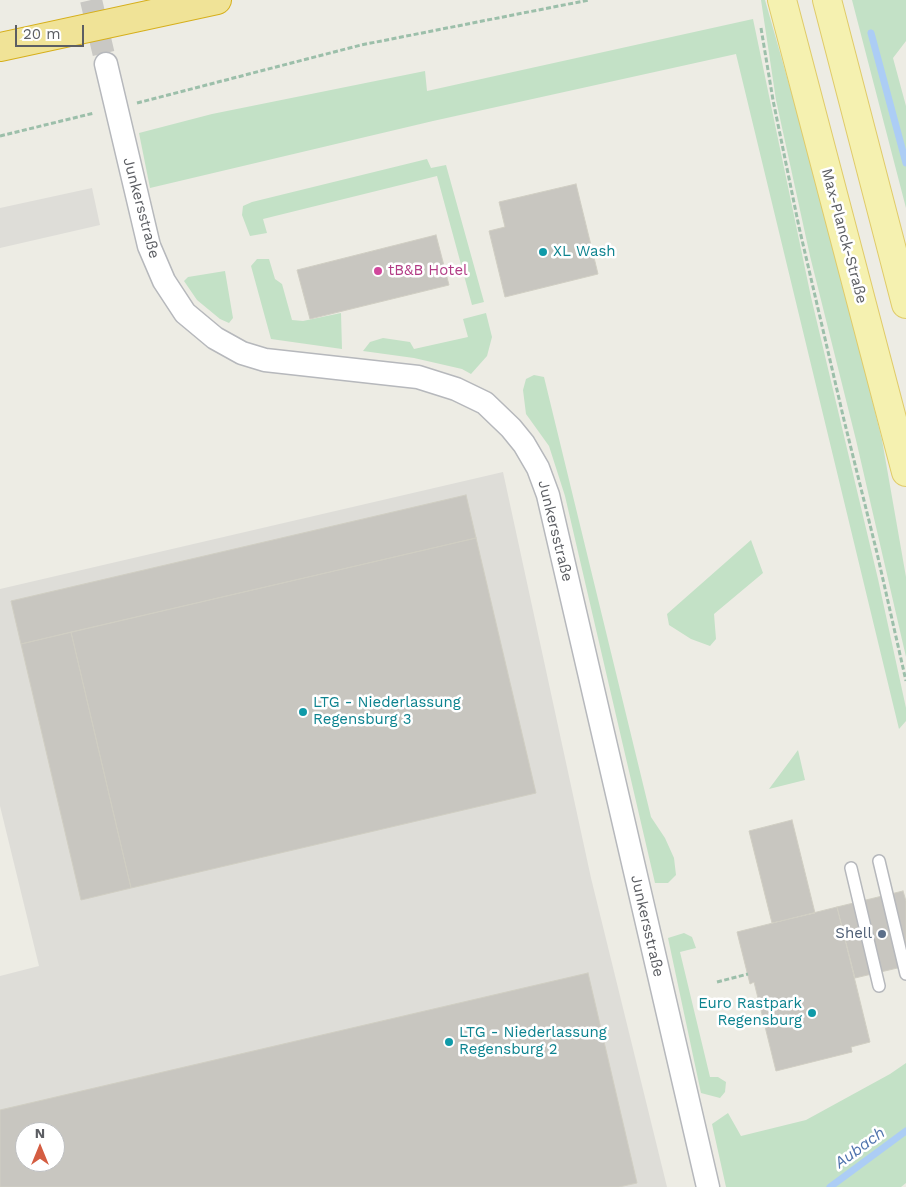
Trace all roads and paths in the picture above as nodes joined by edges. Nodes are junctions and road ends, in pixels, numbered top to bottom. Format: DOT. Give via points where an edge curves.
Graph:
graph roads {
  1 [pos="218,0"];
  2 [pos="588,0"];
  3 [pos="782,0"];
  4 [pos="827,0"];
  5 [pos="760,19"];
  6 [pos="0,47"];
  7 [pos="106,64"];
  8 [pos="116,108"];
  9 [pos="0,136"];
  10 [pos="906,304"];
  11 [pos="906,472"];
  12 [pos="906,681"];
  13 [pos="879,861"];
  14 [pos="851,868"];
  15 [pos="748,974"];
  16 [pos="906,974"];
  17 [pos="717,982"];
  18 [pos="879,986"];
  19 [pos="708,1187"];
  1 -- 6 [label="highway"];
  2 -- 8 [label="path" via="361,45"];
  3 -- 11 [label="main road, Max-Planck-Straße"];
  4 -- 10 [label="main road"];
  5 -- 12 [label="path" via="799,228"];
  7 -- 8 [label="street, Junkersstraße"];
  8 -- 9 [label="path"];
  8 -- 19 [label="street, Junkersstraße" via="148,246 164,281 185,313 215,338 242,354 265,360 418,377 456,389 485,404 511,428 538,468 548,494"];
  13 -- 16 [label="lane"];
  14 -- 18 [label="lane"];
  15 -- 17 [label="path"];
}
